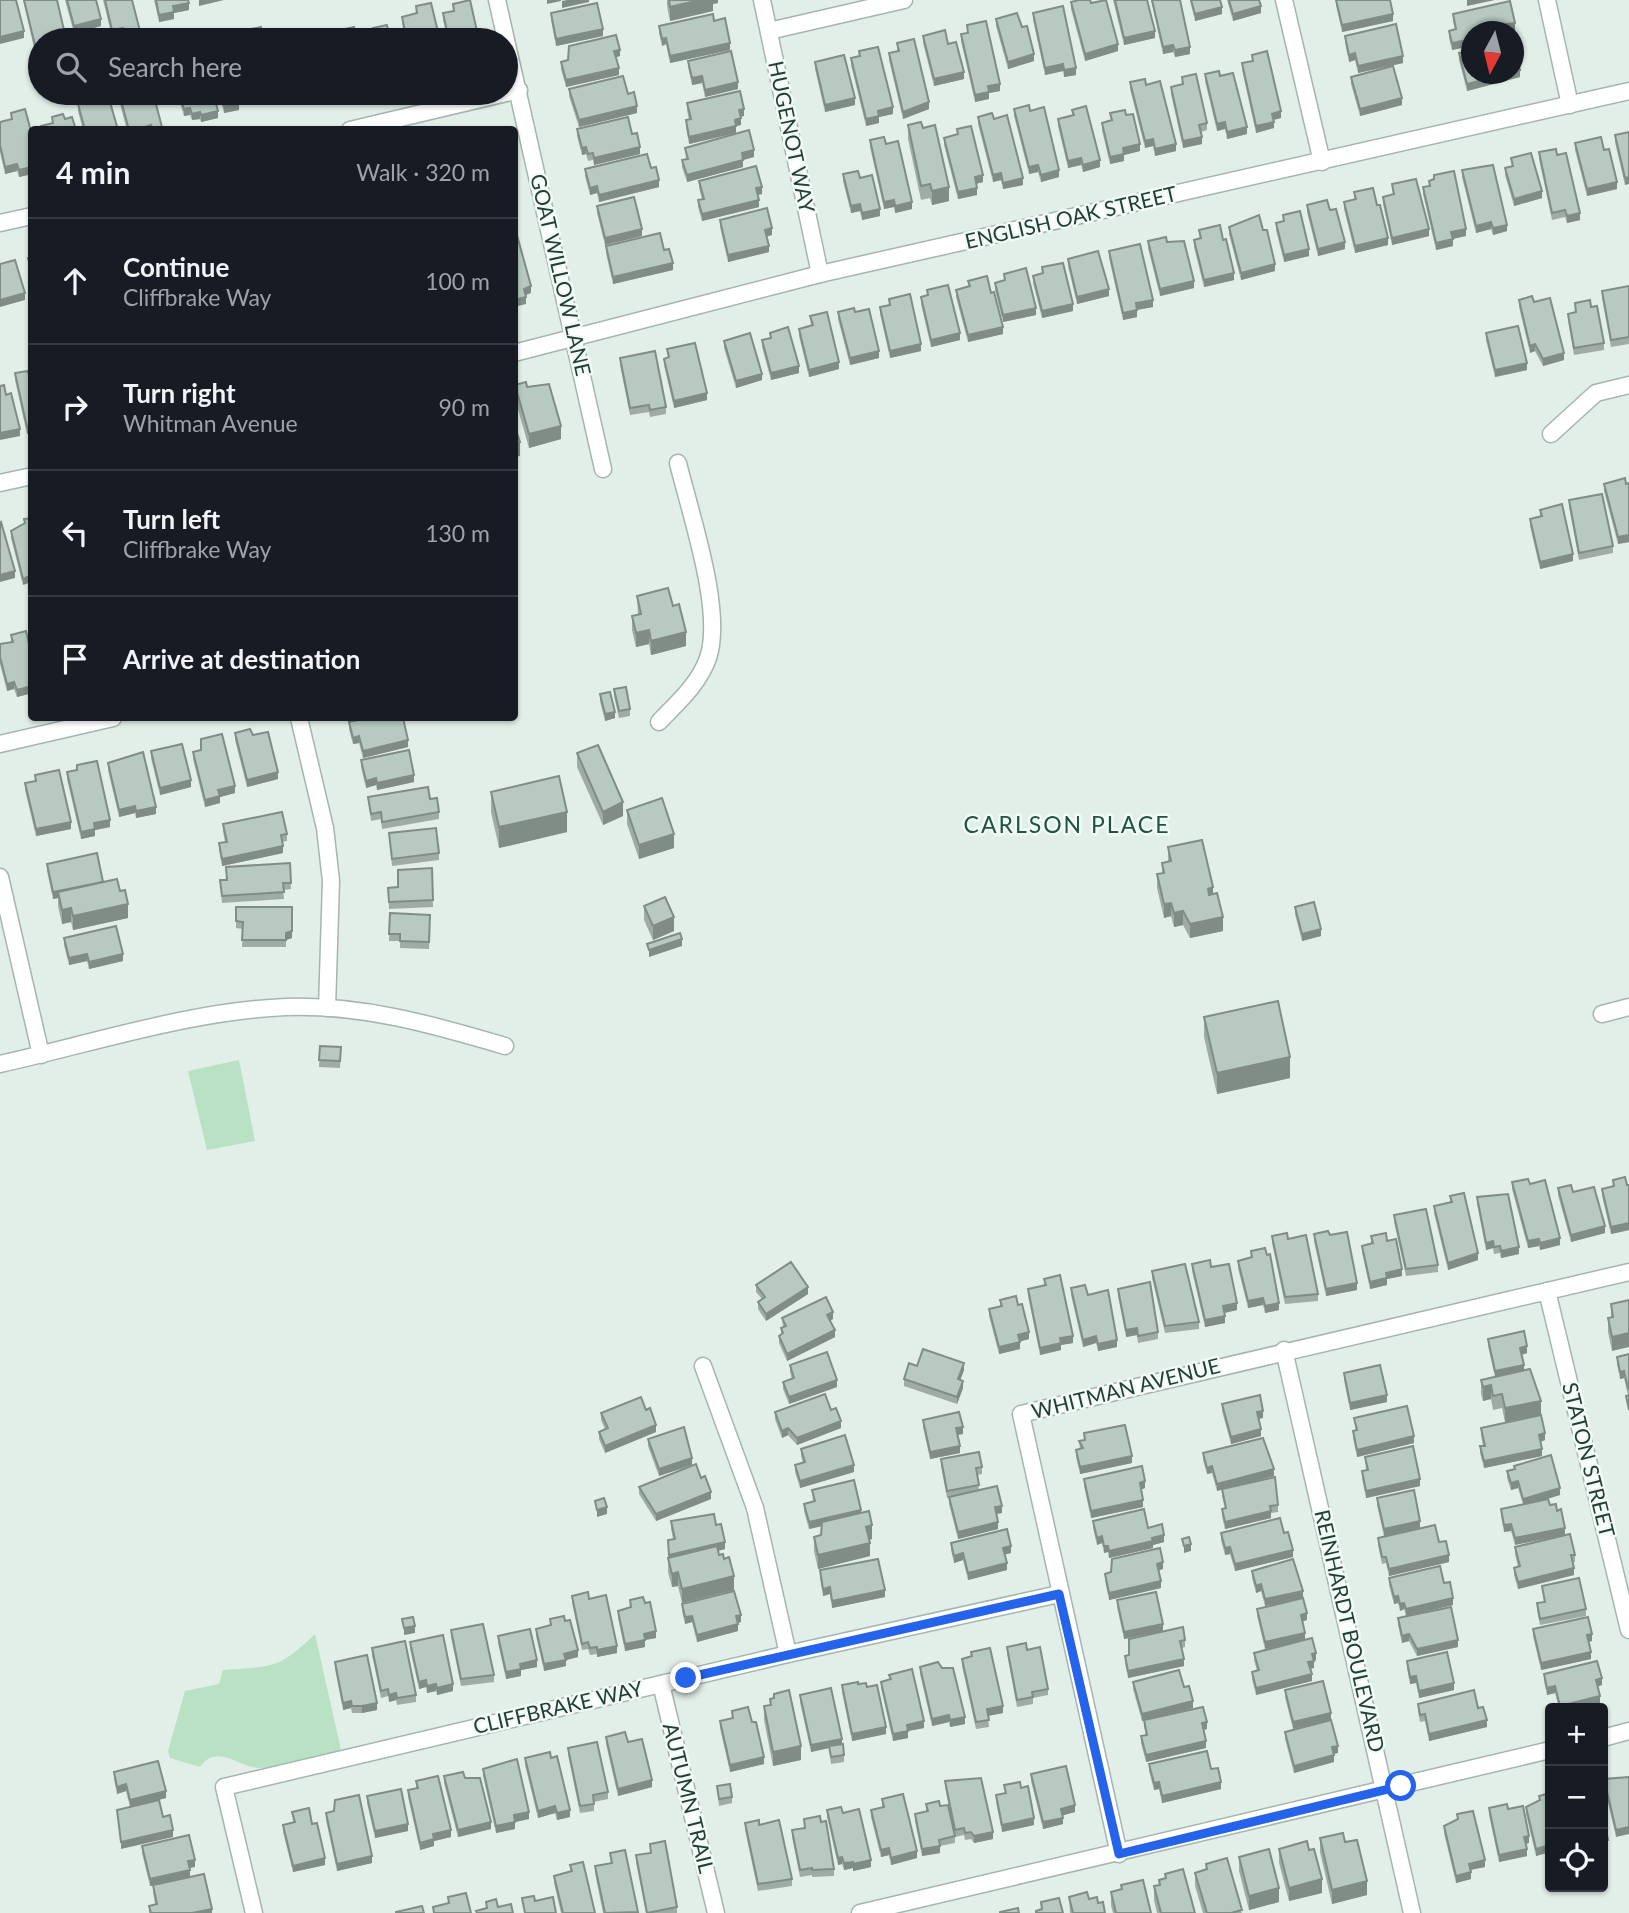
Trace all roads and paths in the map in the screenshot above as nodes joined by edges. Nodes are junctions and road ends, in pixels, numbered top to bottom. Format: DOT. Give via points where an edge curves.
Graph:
graph roads {
  1 [pos="498,0"];
  2 [pos="762,0"];
  3 [pos="904,0"];
  4 [pos="1284,0"];
  5 [pos="1546,0"];
  6 [pos="505,28"];
  7 [pos="769,31"];
  8 [pos="518,86"];
  9 [pos="519,90"];
  10 [pos="1629,91"];
  11 [pos="456,105"];
  12 [pos="1570,105"];
  13 [pos="367,126"];
  14 [pos="1322,162"];
  15 [pos="28,217"];
  16 [pos="0,223"];
  17 [pos="820,274"];
  18 [pos="574,336"];
  19 [pos="518,352"];
  20 [pos="1629,385"];
  21 [pos="1551,434"];
  22 [pos="678,463"];
  23 [pos="603,469"];
  24 [pos="28,477"];
  25 [pos="0,483"];
  26 [pos="100,721"];
  27 [pos="300,721"];
  28 [pos="659,722"];
  29 [pos="0,744"];
  30 [pos="0,877"];
  31 [pos="1629,1007"];
  32 [pos="327,1008"];
  33 [pos="1602,1014"];
  34 [pos="505,1046"];
  35 [pos="40,1055"];
  36 [pos="0,1064"];
  37 [pos="1629,1272"];
  38 [pos="1547,1291"];
  39 [pos="1284,1350"];
  40 [pos="703,1366"];
  41 [pos="1059,1594"];
  42 [pos="1629,1630"];
  43 [pos="788,1654"];
  44 [pos="661,1684"];
  45 [pos="1629,1731"];
  46 [pos="1608,1737"];
  47 [pos="1545,1751"];
  48 [pos="1386,1789"];
  49 [pos="1119,1854"];
  50 [pos="254,1913"];
  51 [pos="716,1913"];
  52 [pos="859,1913"];
  53 [pos="1412,1913"];
  1 -- 6 [label="street, GOAT WILLOW LANE"];
  2 -- 7 [label="street, HUGENOT WAY"];
  3 -- 7 [label="street"];
  4 -- 14 [label="street"];
  5 -- 12 [label="street"];
  7 -- 17 [label="street, HUGENOT WAY"];
  8 -- 9 [label="street, GOAT WILLOW LANE"];
  9 -- 18 [label="street, GOAT WILLOW LANE"];
  10 -- 12 [label="street, ENGLISH OAK STREET"];
  11 -- 13 [label="street"];
  12 -- 14 [label="street, ENGLISH OAK STREET"];
  14 -- 17 [label="street, ENGLISH OAK STREET"];
  15 -- 16 [label="street"];
  17 -- 18 [label="street, ENGLISH OAK STREET"];
  18 -- 19 [label="street, ENGLISH OAK STREET"];
  18 -- 23 [label="street, GOAT WILLOW LANE"];
  20 -- 21 [label="street" via="1595,393"];
  22 -- 28 [label="street" via="713,625 708,657 698,677"];
  24 -- 25 [label="street"];
  26 -- 29 [label="street"];
  27 -- 32 [label="street" via="325,828 331,881"];
  30 -- 35 [label="street"];
  31 -- 33 [label="street"];
  32 -- 34 [label="street" via="400,1017"];
  32 -- 35 [label="street" via="227,1012"];
  35 -- 36 [label="street"];
  37 -- 38 [label="street, WHITMAN AVENUE"];
  38 -- 39 [label="street, WHITMAN AVENUE"];
  38 -- 42 [label="street, STATON STREET"];
  39 -- 41 [label="street, WHITMAN AVENUE" via="1021,1414"];
  39 -- 48 [label="street, REINHARDT BOULEVARD"];
  40 -- 43 [label="street" via="755,1508"];
  41 -- 43 [label="street, CLIFFBRAKE WAY"];
  41 -- 49 [label="street, WHITMAN AVENUE"];
  43 -- 44 [label="street, CLIFFBRAKE WAY"];
  44 -- 50 [label="street, CLIFFBRAKE WAY" via="224,1787"];
  44 -- 51 [label="street, AUTUMN TRAIL"];
  45 -- 46 [label="street"];
  47 -- 48 [label="street"];
  48 -- 49 [label="street"];
  48 -- 53 [label="street, REINHARDT BOULEVARD"];
  49 -- 52 [label="street"];
}
